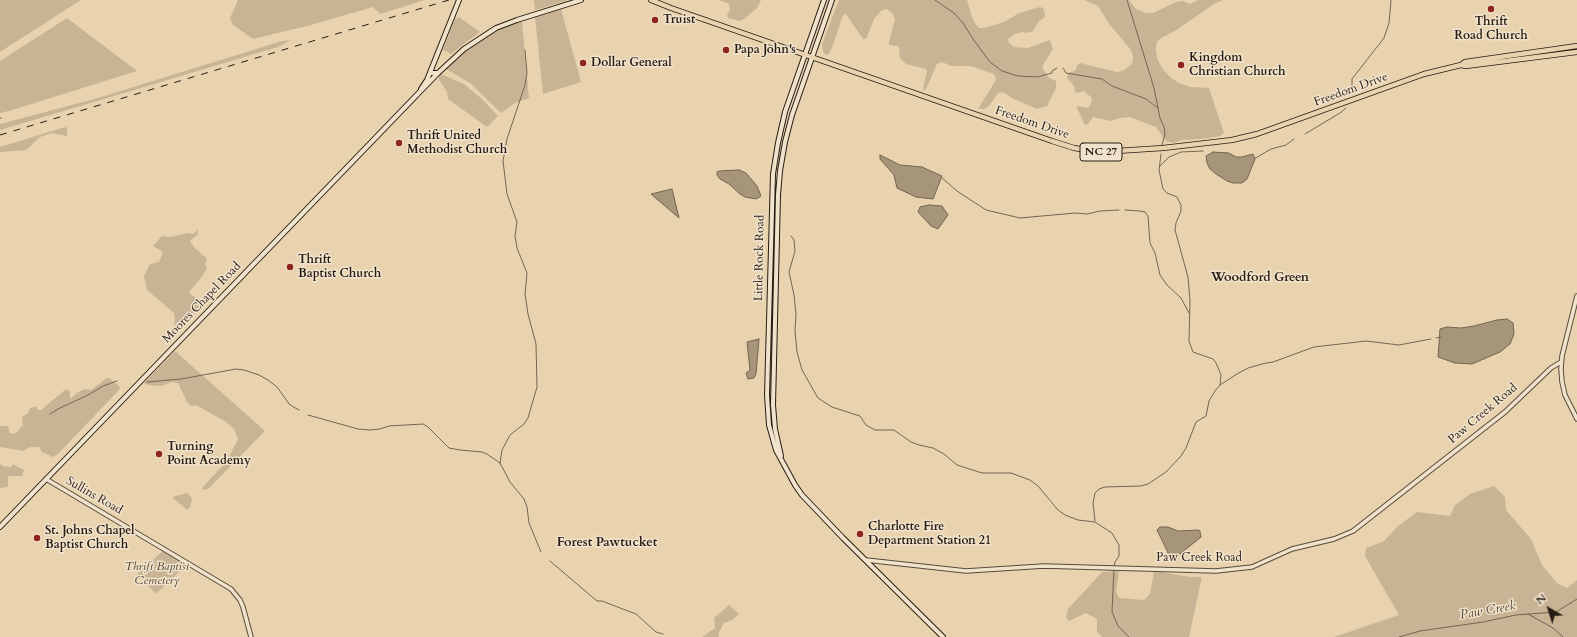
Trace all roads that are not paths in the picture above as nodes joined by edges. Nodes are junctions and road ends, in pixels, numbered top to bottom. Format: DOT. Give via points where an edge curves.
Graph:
graph roads {
  1 [pos="459,0"];
  2 [pos="581,0"];
  3 [pos="651,0"];
  4 [pos="824,0"];
  5 [pos="832,0"];
  6 [pos="1577,46"];
  7 [pos="1577,52"];
  8 [pos="804,55"];
  9 [pos="812,58"];
  10 [pos="1461,65"];
  11 [pos="430,72"];
  12 [pos="438,73"];
  13 [pos="419,92"];
  14 [pos="1577,296"];
  15 [pos="1561,362"];
  16 [pos="1577,419"];
  17 [pos="783,463"];
  18 [pos="46,479"];
  19 [pos="0,527"];
  20 [pos="866,560"];
  21 [pos="251,637"];
  22 [pos="943,637"];
  1 -- 11 [label="main road"];
  2 -- 12 [label="main road" via="496,28 470,44"];
  3 -- 8 [label="main road, Freedom Drive / NC 27"];
  4 -- 8 [label="main road, Little Rock Road"];
  5 -- 9 [label="main road, Little Rock Road"];
  6 -- 10 [label="main road, Freedom Drive / NC 27" via="1490,58"];
  7 -- 10 [label="main road, Freedom Drive / NC 27"];
  8 -- 9 [label="main road, Freedom Drive / NC 27"];
  8 -- 17 [label="main road, Little Rock Road" via="785,112 772,184 767,408 773,442"];
  9 -- 10 [label="main road, Freedom Drive / NC 27" via="1062,145 1108,152 1204,144 1245,137 1424,74"];
  9 -- 17 [label="main road, Little Rock Road" via="787,130 778,195 773,405 775,430"];
  11 -- 12 [label="main road"];
  11 -- 13 [label="main road"];
  12 -- 13 [label="main road"];
  13 -- 18 [label="main road, Moores Chapel Road"];
  14 -- 15 [label="street"];
  15 -- 16 [label="street" via="1562,387"];
  15 -- 20 [label="street, Paw Creek Road" via="1551,368 1505,412 1367,520 1334,539 1296,547 1256,566 1209,570 1032,567 966,570"];
  17 -- 20 [label="main road, Little Rock Road" via="802,495"];
  18 -- 19 [label="main road, Moores Chapel Road"];
  18 -- 21 [label="street, Sullins Road" via="231,589 243,607"];
  20 -- 22 [label="main road, Little Rock Road"];
}
